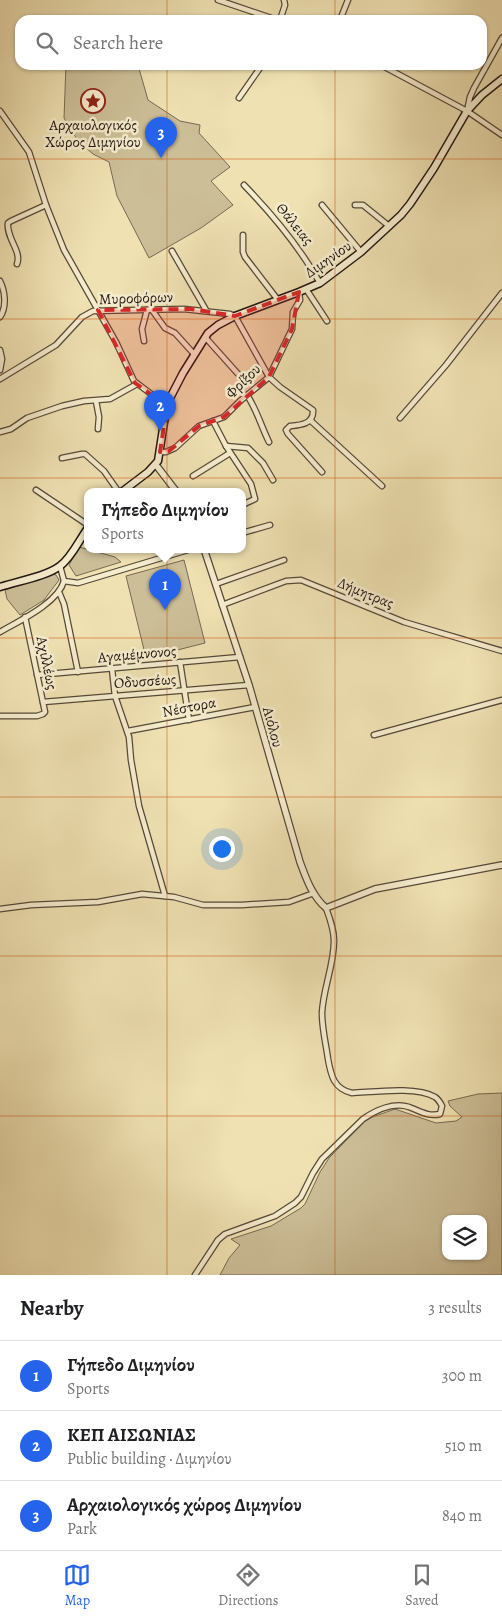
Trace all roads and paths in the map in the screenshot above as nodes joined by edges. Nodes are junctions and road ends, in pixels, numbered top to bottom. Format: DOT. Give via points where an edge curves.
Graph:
graph roads {
  1 [pos="218,0"];
  2 [pos="284,0"];
  3 [pos="348,0"];
  4 [pos="264,15"];
  5 [pos="281,15"];
  6 [pos="342,15"];
  7 [pos="502,38"];
  8 [pos="487,65"];
  9 [pos="259,70"];
  10 [pos="390,70"];
  11 [pos="484,70"];
  12 [pos="502,79"];
  13 [pos="239,98"];
  14 [pos="0,110"];
  15 [pos="467,111"];
  16 [pos="502,135"];
  17 [pos="244,185"];
  18 [pos="322,204"];
  19 [pos="355,204"];
  20 [pos="46,205"];
  21 [pos="389,226"];
  22 [pos="243,235"];
  23 [pos="172,251"];
  24 [pos="361,252"];
  25 [pos="17,264"];
  26 [pos="0,281"];
  27 [pos="320,283"];
  28 [pos="306,289"];
  29 [pos="299,292"];
  30 [pos="502,292"];
  31 [pos="278,300"];
  32 [pos="98,310"];
  33 [pos="150,310"];
  34 [pos="206,310"];
  35 [pos="235,316"];
  36 [pos="0,317"];
  37 [pos="327,321"];
  38 [pos="205,337"];
  39 [pos="144,341"];
  40 [pos="0,350"];
  41 [pos="194,354"];
  42 [pos="0,370"];
  43 [pos="239,375"];
  44 [pos="269,377"];
  45 [pos="0,379"];
  46 [pos="137,384"];
  47 [pos="247,395"];
  48 [pos="96,401"];
  49 [pos="167,406"];
  50 [pos="400,418"];
  51 [pos="310,420"];
  52 [pos="213,421"];
  53 [pos="98,429"];
  54 [pos="0,432"];
  55 [pos="269,442"];
  56 [pos="226,446"];
  57 [pos="160,452"];
  58 [pos="230,453"];
  59 [pos="62,458"];
  60 [pos="156,464"];
  61 [pos="322,472"];
  62 [pos="193,476"];
  63 [pos="273,480"];
  64 [pos="382,486"];
  65 [pos="116,488"];
  66 [pos="127,488"];
  67 [pos="174,488"];
  68 [pos="36,490"];
  69 [pos="246,503"];
  70 [pos="84,523"];
  71 [pos="270,524"];
  72 [pos="84,532"];
  73 [pos="246,532"];
  74 [pos="178,553"];
  75 [pos="205,553"];
  76 [pos="284,560"];
  77 [pos="60,566"];
  78 [pos="64,581"];
  79 [pos="2,584"];
  80 [pos="216,584"];
  81 [pos="59,592"];
  82 [pos="222,605"];
  83 [pos="25,617"];
  84 [pos="0,632"];
  85 [pos="502,651"];
  86 [pos="240,657"];
  87 [pos="180,662"];
  88 [pos="112,668"];
  89 [pos="78,672"];
  90 [pos="37,675"];
  91 [pos="249,685"];
  92 [pos="185,691"];
  93 [pos="115,696"];
  94 [pos="502,700"];
  95 [pos="43,702"];
  96 [pos="255,707"];
  97 [pos="0,716"];
  98 [pos="189,720"];
  99 [pos="128,731"];
  100 [pos="374,735"];
  101 [pos="502,865"];
  102 [pos="314,893"];
  103 [pos="165,896"];
  104 [pos="326,908"];
  105 [pos="0,909"];
  106 [pos="195,1275"];
  1 -- 4 [label="street"];
  2 -- 5 [label="street"];
  3 -- 6 [label="street"];
  7 -- 8 [label="street"];
  9 -- 13 [label="street"];
  10 -- 15 [label="street"];
  11 -- 15 [label="street" via="470,97"];
  12 -- 15 [label="main road, Διμηνίου"];
  14 -- 20 [label="street" via="29,152"];
  15 -- 16 [label="street"];
  15 -- 21 [label="main road, Διμηνίου" via="420,190"];
  17 -- 27 [label="street, Θάλειας" via="305,256"];
  18 -- 24 [label="street"];
  19 -- 21 [label="street" via="362,205"];
  20 -- 25 [label="street" via="8,223 8,232 18,256"];
  20 -- 32 [label="street" via="64,250"];
  21 -- 24 [label="main road, Διμηνίου"];
  22 -- 31 [label="street" via="245,257"];
  23 -- 34 [label="street"];
  24 -- 27 [label="main road, Διμηνίου"];
  26 -- 36 [label="street" via="4,300"];
  27 -- 28 [label="main road, Διμηνίου"];
  28 -- 29 [label="main road, Διμηνίου"];
  28 -- 37 [label="street"];
  29 -- 31 [label="main road, Διμηνίου"];
  29 -- 44 [label="street, Φρίξου" via="292,329"];
  30 -- 50 [label="street"];
  31 -- 35 [label="main road, Διμηνίου"];
  32 -- 33 [label="street, Μυροφόρων"];
  32 -- 45 [label="street, Μυροφόρων" via="82,317 56,345"];
  32 -- 46 [label="street"];
  33 -- 34 [label="street, Μυροφόρων"];
  33 -- 39 [label="street" via="142,329"];
  33 -- 41 [label="street"];
  34 -- 35 [label="street, Μυροφόρων"];
  35 -- 38 [label="main road, Διμηνίου"];
  35 -- 44 [label="street"];
  38 -- 41 [label="main road, Διμηνίου"];
  38 -- 43 [label="street"];
  40 -- 42 [label="street"];
  41 -- 49 [label="main road, Διμηνίου"];
  44 -- 47 [label="street, Φρίξου"];
  44 -- 51 [label="street" via="312,408 314,413"];
  46 -- 48 [label="street" via="117,397"];
  46 -- 49 [label="street"];
  47 -- 52 [label="street, Φρίξου" via="224,417"];
  47 -- 55 [label="street"];
  48 -- 53 [label="street"];
  48 -- 54 [label="street" via="77,402 36,414"];
  49 -- 57 [label="main road, Διμηνίου"];
  51 -- 61 [label="street" via="302,426 290,426 287,431"];
  51 -- 64 [label="street"];
  52 -- 56 [label="street"];
  52 -- 57 [label="street, Φρίξου" via="197,428 175,448"];
  56 -- 58 [label="street"];
  56 -- 63 [label="street" via="248,448 264,463"];
  57 -- 60 [label="main road, Διμηνίου"];
  58 -- 62 [label="street"];
  58 -- 69 [label="street" via="249,479 253,491 254,499"];
  59 -- 65 [label="street" via="86,454"];
  60 -- 66 [label="main road"];
  60 -- 67 [label="street"];
  68 -- 70 [label="street"];
  71 -- 73 [label="street"];
  72 -- 77 [label="main road"];
  74 -- 78 [label="street" via="78,583"];
  75 -- 80 [label="street, Αιόλου"];
  76 -- 80 [label="street"];
  77 -- 78 [label="street"];
  77 -- 79 [label="main road"];
  78 -- 81 [label="street"];
  80 -- 82 [label="street, Αιόλου"];
  81 -- 83 [label="street"];
  81 -- 89 [label="street"];
  82 -- 85 [label="street, Δήμητρας" via="286,581 301,580 385,615"];
  82 -- 86 [label="street, Αιόλου"];
  83 -- 84 [label="street"];
  83 -- 90 [label="street, Αχιλλέως"];
  86 -- 87 [label="street, Αγαμέμνονος"];
  86 -- 91 [label="street, Αιόλου"];
  87 -- 88 [label="street, Αγαμέμνονος"];
  87 -- 92 [label="street"];
  88 -- 89 [label="street, Αγαμέμνονος"];
  88 -- 93 [label="street"];
  89 -- 90 [label="street, Αγαμέμνονος"];
  90 -- 95 [label="street, Αχιλλέως"];
  91 -- 92 [label="street, Οδυσσέως"];
  91 -- 96 [label="street, Αιόλου"];
  92 -- 93 [label="street, Οδυσσέως"];
  92 -- 98 [label="street"];
  93 -- 95 [label="street, Οδυσσέως"];
  93 -- 99 [label="street"];
  94 -- 100 [label="street"];
  95 -- 97 [label="street, Αχιλλέως" via="45,710 37,716"];
  96 -- 98 [label="street, Νέστορα"];
  96 -- 102 [label="street, Αιόλου" via="300,862"];
  98 -- 99 [label="street, Νέστορα"];
  99 -- 103 [label="street" via="139,806"];
  101 -- 104 [label="street" via="375,889"];
  102 -- 103 [label="street" via="289,902 217,906"];
  102 -- 104 [label="street, Αιόλου"];
  103 -- 105 [label="street" via="142,894 98,902"];
  104 -- 106 [label="street" via="334,942 322,1026 331,1076 344,1092 352,1094 414,1091 430,1094 442,1106 440,1114 432,1116 398,1106 364,1119 322,1159 302,1197 275,1216 225,1234"];
}
